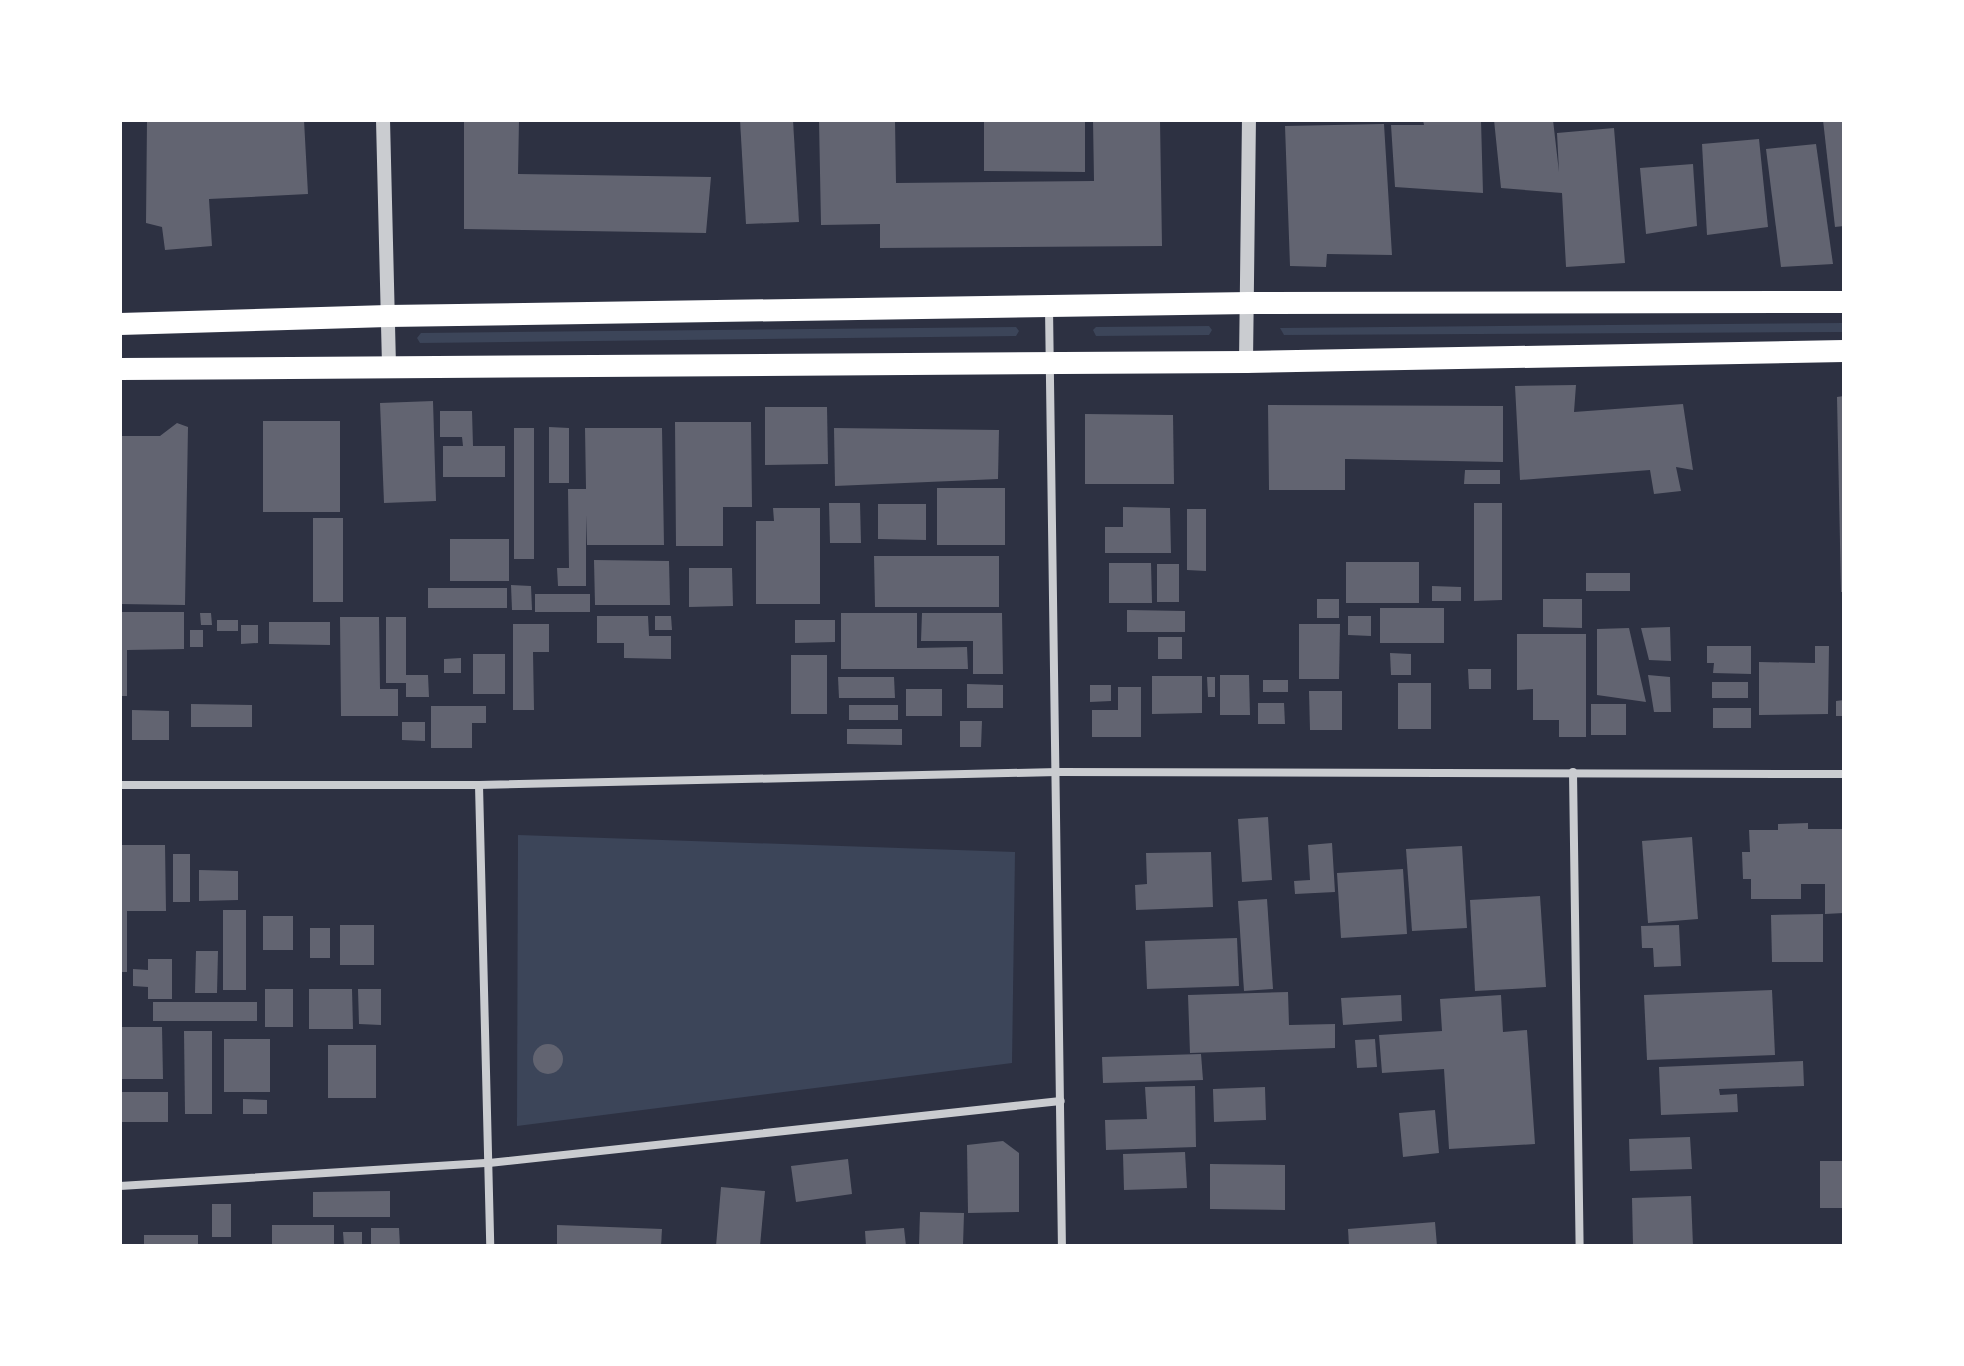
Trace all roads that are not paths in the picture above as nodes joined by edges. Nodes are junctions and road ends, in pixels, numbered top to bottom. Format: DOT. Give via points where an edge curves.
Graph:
graph roads {
  1 [pos="383,120"];
  2 [pos="1249,120"];
  3 [pos="1844,302"];
  4 [pos="1250,303"];
  5 [pos="1049,308"];
  6 [pos="388,316"];
  7 [pos="120,324"];
  8 [pos="1844,351"];
  9 [pos="1246,362"];
  10 [pos="1051,363"];
  11 [pos="389,367"];
  12 [pos="120,369"];
  13 [pos="1058,772"];
  14 [pos="1573,772"];
  15 [pos="1844,774"];
  16 [pos="120,785"];
  17 [pos="479,785"];
  18 [pos="1061,1101"];
  19 [pos="489,1163"];
  20 [pos="120,1186"];
  21 [pos="490,1246"];
  22 [pos="1062,1246"];
  23 [pos="1580,1246"];
  1 -- 6 [label="street"];
  2 -- 4 [label="street"];
  3 -- 4 [label="highway"];
  4 -- 5 [label="highway"];
  4 -- 9 [label="street"];
  5 -- 6 [label="highway"];
  5 -- 10 [label="street"];
  6 -- 7 [label="highway"];
  6 -- 11 [label="street"];
  8 -- 9 [label="highway"];
  9 -- 10 [label="highway"];
  10 -- 11 [label="highway"];
  10 -- 13 [label="street"];
  11 -- 12 [label="highway"];
  13 -- 14 [label="street"];
  13 -- 17 [label="street"];
  13 -- 18 [label="street"];
  14 -- 15 [label="street"];
  14 -- 23 [label="street"];
  16 -- 17 [label="street"];
  17 -- 19 [label="street"];
  18 -- 19 [label="street"];
  18 -- 22 [label="street"];
  19 -- 20 [label="street"];
  19 -- 21 [label="street"];
}
